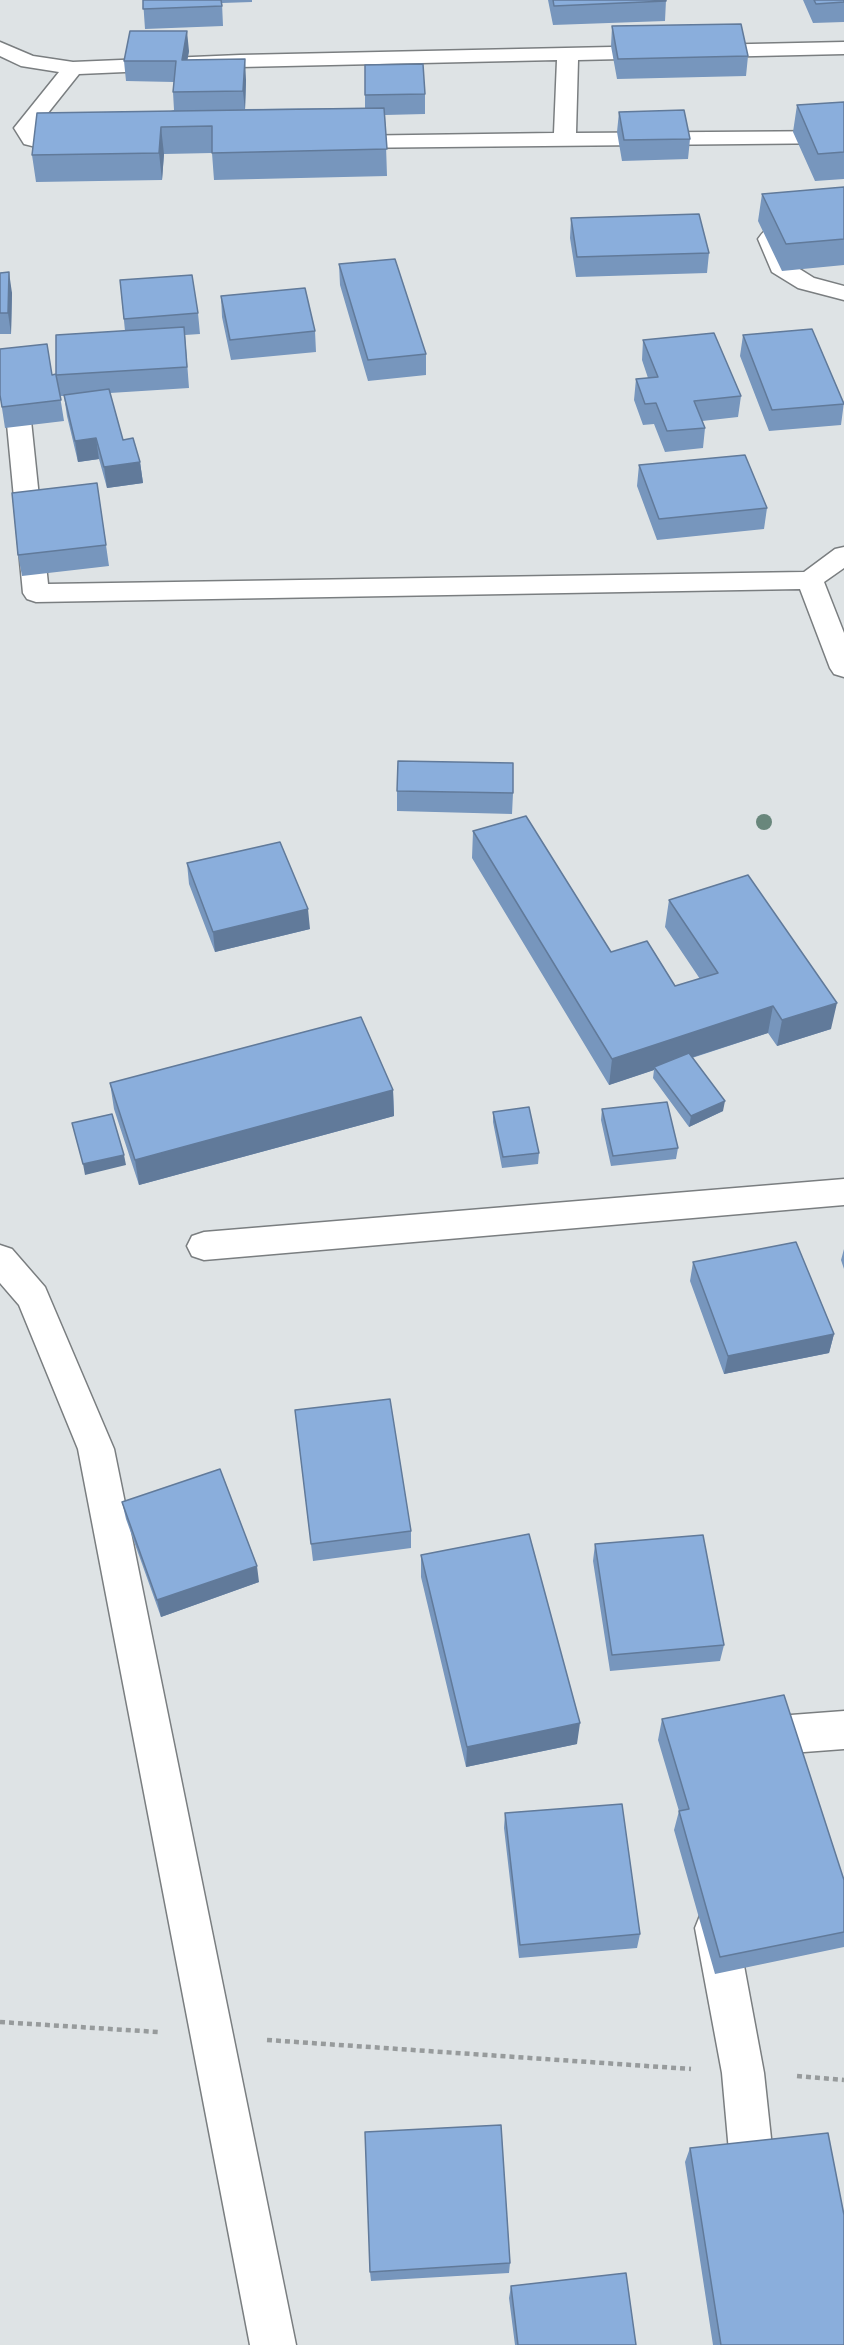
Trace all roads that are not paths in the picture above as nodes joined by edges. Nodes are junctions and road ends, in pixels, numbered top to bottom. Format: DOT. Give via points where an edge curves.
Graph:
graph roads {
  1 [pos="0,48"];
  2 [pos="844,48"];
  3 [pos="568,53"];
  4 [pos="73,68"];
  5 [pos="844,137"];
  6 [pos="565,139"];
  7 [pos="316,142"];
  8 [pos="103,145"];
  9 [pos="844,218"];
  10 [pos="844,293"];
  11 [pos="15,381"];
  12 [pos="844,555"];
  13 [pos="810,580"];
  14 [pos="844,668"];
  15 [pos="844,1192"];
  16 [pos="204,1246"];
  17 [pos="0,1259"];
  18 [pos="844,1730"];
  19 [pos="723,1755"];
  20 [pos="708,1887"];
  21 [pos="758,2227"];
  22 [pos="273,2345"];
  1 -- 4 [label="street" via="28,62"];
  2 -- 3 [label="street"];
  3 -- 4 [label="street"];
  3 -- 6 [label="street"];
  4 -- 8 [label="street" via="25,128 32,139 56,146"];
  5 -- 6 [label="street"];
  6 -- 7 [label="street"];
  9 -- 10 [label="street" via="800,220 778,228 769,238 780,267 807,283"];
  11 -- 13 [label="street" via="36,593"];
  12 -- 13 [label="street"];
  13 -- 14 [label="street"];
  15 -- 16 [label="street"];
  17 -- 22 [label="street" via="33,1297 96,1449"];
  18 -- 19 [label="street" via="750,1737"];
  20 -- 21 [label="street" via="743,2073"];
}
